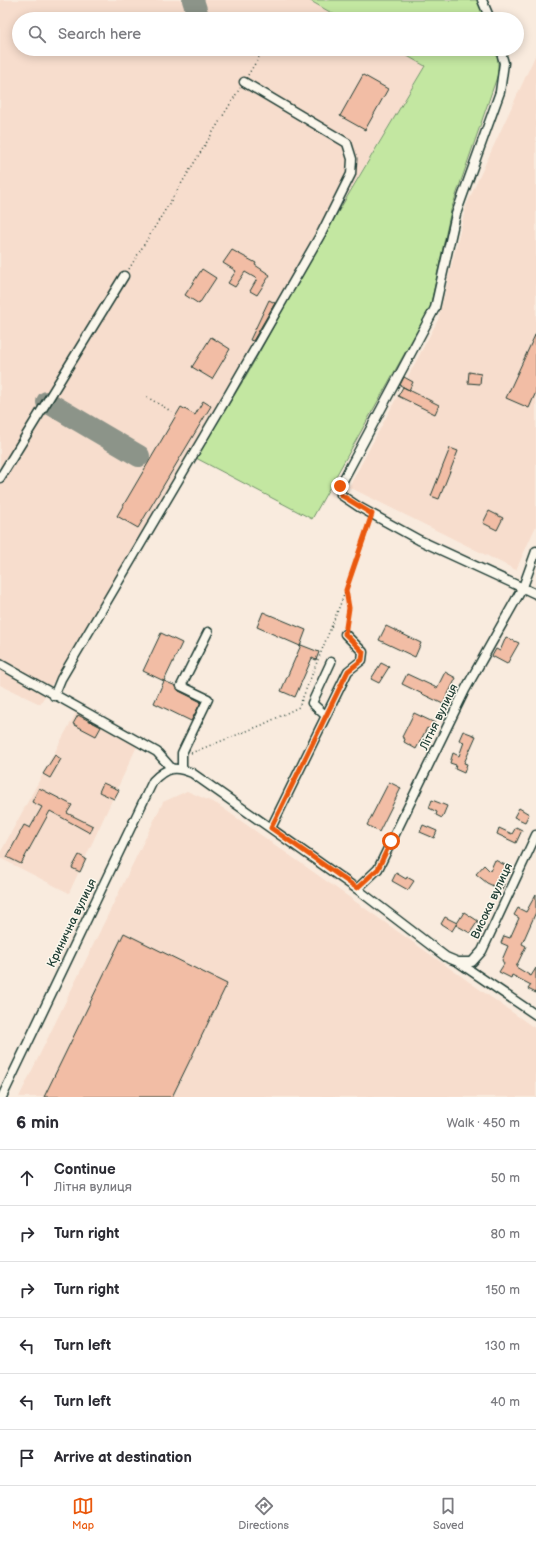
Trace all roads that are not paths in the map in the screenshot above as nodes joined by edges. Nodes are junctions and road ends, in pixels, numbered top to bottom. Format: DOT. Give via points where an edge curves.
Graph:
graph roads {
  1 [pos="482,0"];
  2 [pos="487,12"];
  3 [pos="502,56"];
  4 [pos="244,82"];
  5 [pos="124,276"];
  6 [pos="0,478"];
  7 [pos="536,551"];
  8 [pos="523,588"];
  9 [pos="536,594"];
  10 [pos="208,632"];
  11 [pos="345,634"];
  12 [pos="331,662"];
  13 [pos="0,664"];
  14 [pos="54,696"];
  15 [pos="326,716"];
  16 [pos="172,769"];
  17 [pos="182,769"];
  18 [pos="271,828"];
  19 [pos="536,835"];
  20 [pos="357,888"];
  21 [pos="458,962"];
  22 [pos="536,1015"];
  23 [pos="2,1097"];
  1 -- 2 [label="street"];
  3 -- 8 [label="street" via="504,62 500,92 456,214 435,308 340,486 341,495 372,514 419,540"];
  4 -- 14 [label="street" via="347,143 352,159 351,174 322,232 61,679"];
  5 -- 6 [label="street"];
  7 -- 8 [label="street, Літня вулиця"];
  8 -- 9 [label="street"];
  8 -- 20 [label="street, Літня вулиця" via="465,690 378,869"];
  10 -- 17 [label="street" via="181,686 208,699 186,742 182,753"];
  11 -- 15 [label="street" via="363,652 362,660 348,671"];
  12 -- 15 [label="street" via="312,703"];
  13 -- 14 [label="street"];
  14 -- 16 [label="street" via="157,752"];
  15 -- 18 [label="street"];
  16 -- 17 [label="street"];
  16 -- 23 [label="street, Кринична вулиця" via="162,772 153,781"];
  17 -- 18 [label="street" via="192,773"];
  18 -- 20 [label="street"];
  19 -- 21 [label="street, Висока вулиця" via="482,951 472,962"];
  20 -- 21 [label="street" via="446,957"];
  21 -- 22 [label="street"];
}
